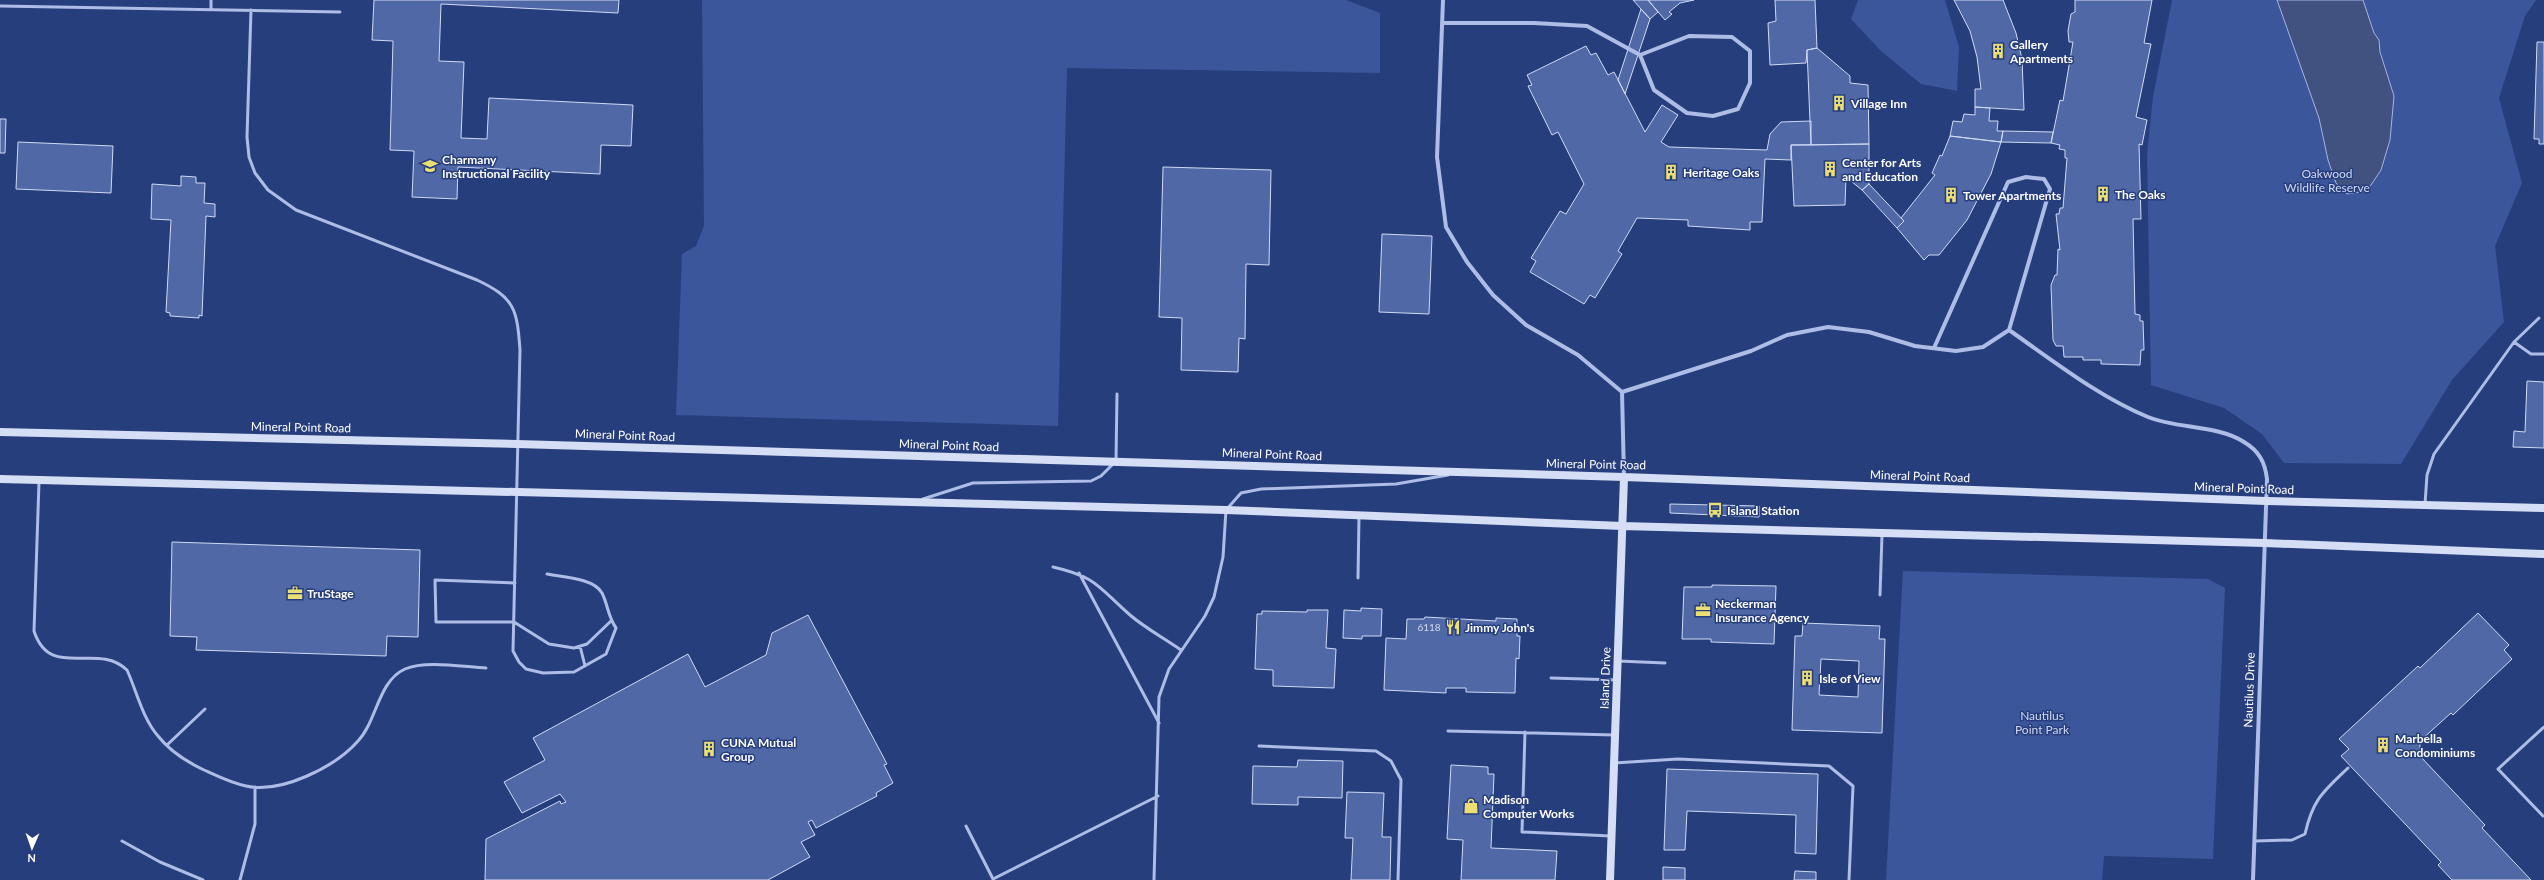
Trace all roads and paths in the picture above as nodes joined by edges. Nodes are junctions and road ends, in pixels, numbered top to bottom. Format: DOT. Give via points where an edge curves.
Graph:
graph roads {
  1 [pos="211,0"];
  2 [pos="1443,0"];
  3 [pos="0,6"];
  4 [pos="211,9"];
  5 [pos="251,10"];
  6 [pos="340,12"];
  7 [pos="1442,23"];
  8 [pos="1640,55"];
  9 [pos="2539,318"];
  10 [pos="2009,330"];
  11 [pos="2514,342"];
  12 [pos="1934,348"];
  13 [pos="2544,354"];
  14 [pos="1622,392"];
  15 [pos="1117,394"];
  16 [pos="0,432"];
  17 [pos="517,444"];
  18 [pos="1116,462"];
  19 [pos="1459,473"];
  20 [pos="1624,477"];
  21 [pos="0,479"];
  22 [pos="39,480"];
  23 [pos="517,491"];
  24 [pos="2266,501"];
  25 [pos="914,502"];
  26 [pos="2425,506"];
  27 [pos="2544,508"];
  28 [pos="1226,510"];
  29 [pos="1359,515"];
  30 [pos="1622,526"];
  31 [pos="1882,533"];
  32 [pos="2264,543"];
  33 [pos="2544,554"];
  34 [pos="1052,567"];
  35 [pos="1079,573"];
  36 [pos="547,574"];
  37 [pos="1358,578"];
  38 [pos="515,584"];
  39 [pos="1880,595"];
  40 [pos="611,621"];
  41 [pos="514,622"];
  42 [pos="580,646"];
  43 [pos="1181,650"];
  44 [pos="1617,661"];
  45 [pos="1665,663"];
  46 [pos="585,666"];
  47 [pos="486,668"];
  48 [pos="1551,678"];
  49 [pos="1616,680"];
  50 [pos="205,709"];
  51 [pos="1159,724"];
  52 [pos="2544,727"];
  53 [pos="1448,731"];
  54 [pos="1525,732"];
  55 [pos="1615,735"];
  56 [pos="167,745"];
  57 [pos="1259,746"];
  58 [pos="1614,762"];
  59 [pos="2348,768"];
  60 [pos="255,787"];
  61 [pos="1158,796"];
  62 [pos="2543,816"];
  63 [pos="966,826"];
  64 [pos="1611,836"];
  65 [pos="122,841"];
  66 [pos="2254,841"];
  67 [pos="991,879"];
  68 [pos="204,880"];
  69 [pos="240,880"];
  70 [pos="1154,880"];
  71 [pos="1398,880"];
  72 [pos="1610,880"];
  73 [pos="1849,880"];
  74 [pos="2253,880"];
  1 -- 4 [label="lane"];
  2 -- 7 [label="street"];
  3 -- 4 [label="lane"];
  4 -- 5 [label="lane"];
  5 -- 6 [label="lane"];
  5 -- 17 [label="lane" via="246,137 255,174 268,190 296,210 477,280 497,290 512,304 518,324 520,350"];
  7 -- 8 [label="street" via="1587,26"];
  7 -- 14 [label="street" via="1438,157 1446,227 1467,262 1493,294 1526,325 1578,356"];
  8 -- 8 [label="street" via="1689,36 1732,37 1750,51 1750,83 1738,109 1713,116 1687,113 1654,90"];
  9 -- 11 [label="lane"];
  10 -- 12 [label="street" via="1983,347 1956,351"];
  10 -- 12 [label="street" via="2020,300 2050,189 2044,179 2026,177 2008,182"];
  10 -- 24 [label="street, Nautilus Drive" via="2081,381 2147,417 2246,442 2263,458 2266,465"];
  11 -- 13 [label="lane" via="2531,354"];
  11 -- 26 [label="lane" via="2434,454 2427,475"];
  12 -- 14 [label="street" via="1915,346 1869,332 1828,327 1787,335 1750,351"];
  14 -- 20 [label="street"];
  15 -- 18 [label="lane"];
  16 -- 17 [label="main road, Mineral Point Road"];
  17 -- 18 [label="main road, Mineral Point Road"];
  17 -- 23 [label="lane"];
  18 -- 19 [label="main road, Mineral Point Road"];
  18 -- 25 [label="lane" via="1101,476 1091,481 973,483"];
  19 -- 20 [label="main road, Mineral Point Road"];
  19 -- 28 [label="lane" via="1396,484 1261,489 1241,493"];
  20 -- 24 [label="main road, Mineral Point Road"];
  20 -- 30 [label="main road, Island Drive"];
  21 -- 22 [label="main road"];
  22 -- 23 [label="main road"];
  22 -- 56 [label="lane" via="34,631 38,645 47,654 65,658 108,660 121,664 127,670 149,724"];
  23 -- 25 [label="main road"];
  23 -- 38 [label="lane"];
  24 -- 26 [label="main road, Mineral Point Road"];
  24 -- 32 [label="street, Nautilus Drive"];
  25 -- 28 [label="main road"];
  26 -- 27 [label="main road, Mineral Point Road"];
  28 -- 29 [label="main road"];
  28 -- 43 [label="lane" via="1223,557 1214,597 1205,616"];
  29 -- 30 [label="main road"];
  29 -- 37 [label="lane"];
  30 -- 31 [label="main road"];
  30 -- 44 [label="main road, Island Drive"];
  31 -- 32 [label="main road"];
  31 -- 39 [label="lane"];
  32 -- 33 [label="main road"];
  32 -- 66 [label="street, Nautilus Drive"];
  34 -- 35 [label="lane"];
  35 -- 43 [label="lane" via="1098,584 1130,615"];
  35 -- 51 [label="lane"];
  36 -- 40 [label="lane" via="593,584 602,592"];
  38 -- 41 [label="lane"];
  38 -- 41 [label="lane" via="435,580 436,622"];
  40 -- 42 [label="lane" via="587,644"];
  40 -- 46 [label="lane" via="616,628 606,654"];
  41 -- 42 [label="lane" via="549,644 574,648"];
  41 -- 46 [label="lane" via="513,651 526,668 543,673 568,673"];
  42 -- 46 [label="lane"];
  43 -- 51 [label="lane" via="1169,669 1159,697"];
  44 -- 45 [label="lane"];
  44 -- 49 [label="main road, Island Drive"];
  47 -- 60 [label="lane" via="420,666 405,669 390,679 370,724 358,742 338,758 313,774 288,783"];
  48 -- 49 [label="lane"];
  49 -- 55 [label="main road, Island Drive"];
  50 -- 56 [label="lane"];
  51 -- 61 [label="lane"];
  52 -- 62 [label="lane" via="2498,769"];
  53 -- 54 [label="lane"];
  54 -- 55 [label="lane"];
  54 -- 64 [label="lane" via="1522,832"];
  55 -- 58 [label="main road, Island Drive"];
  56 -- 60 [label="lane" via="179,755 223,779"];
  57 -- 71 [label="lane" via="1376,751 1391,761 1401,780"];
  58 -- 64 [label="main road, Island Drive"];
  58 -- 73 [label="lane" via="1678,759 1829,766 1853,786"];
  59 -- 66 [label="lane" via="2318,798 2310,814 2305,834 2292,840"];
  60 -- 69 [label="lane" via="254,830"];
  61 -- 67 [label="lane"];
  61 -- 70 [label="lane"];
  63 -- 67 [label="lane"];
  64 -- 72 [label="main road, Island Drive"];
  65 -- 68 [label="lane" via="160,862"];
  66 -- 74 [label="street, Nautilus Drive"];
}
